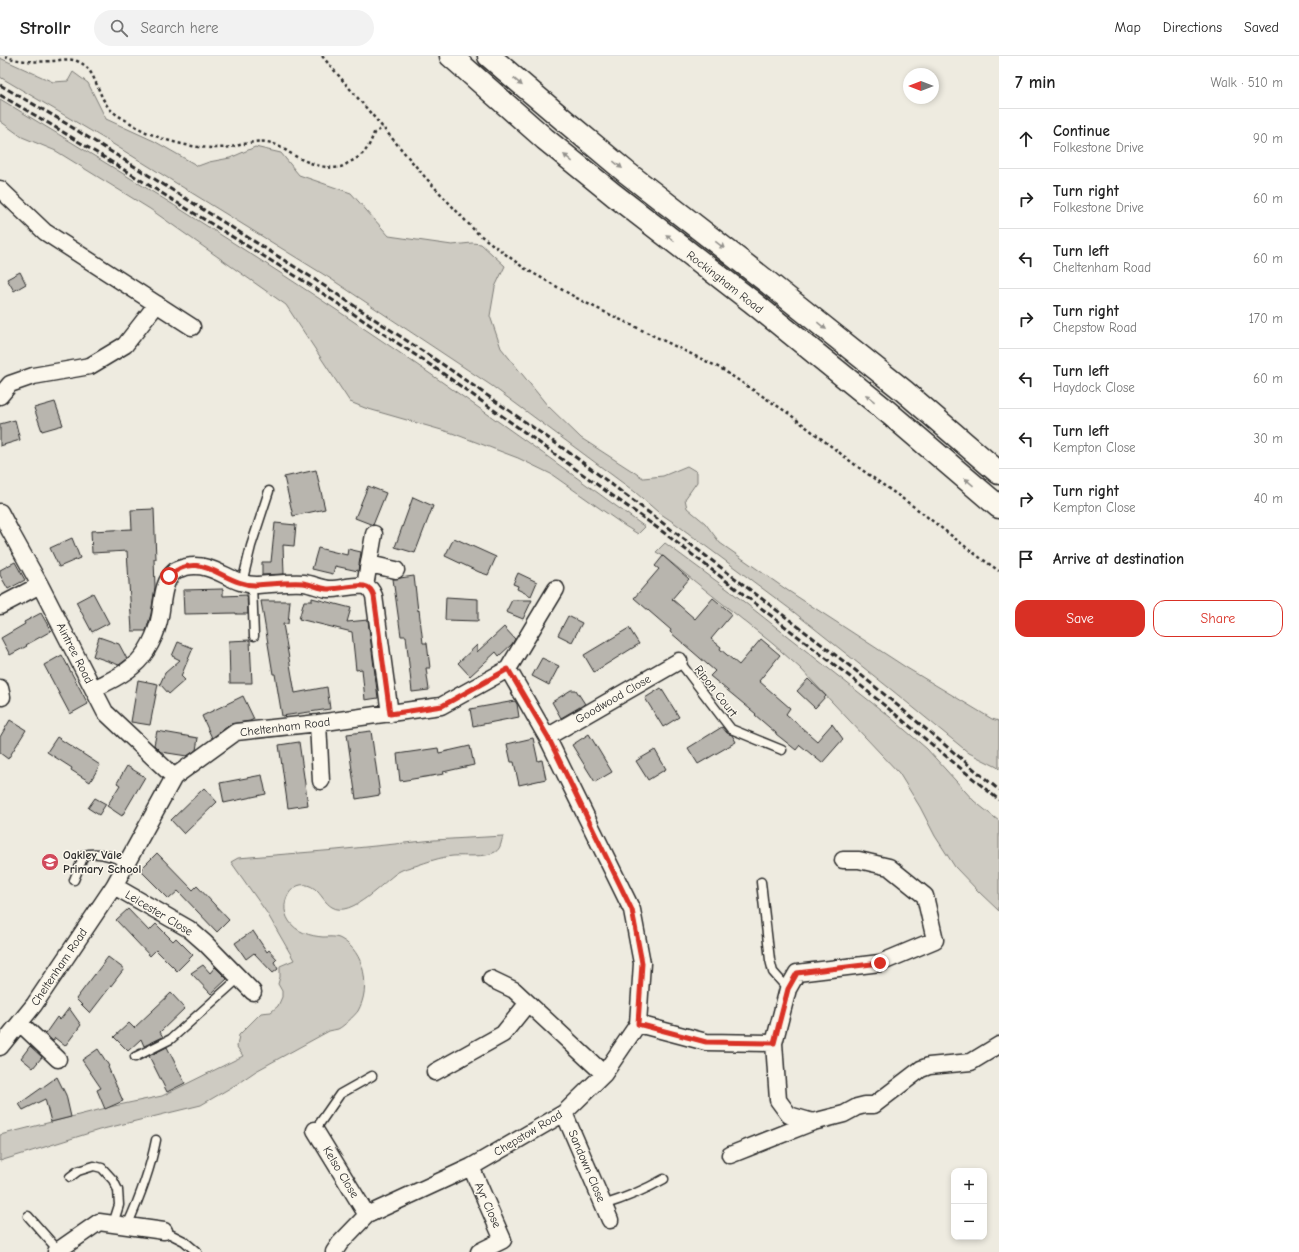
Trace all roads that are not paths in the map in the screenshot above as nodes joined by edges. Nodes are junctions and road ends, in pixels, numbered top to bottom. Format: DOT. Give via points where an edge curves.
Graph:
graph roads {
  1 [pos="451,56"];
  2 [pos="489,56"];
  3 [pos="0,189"];
  4 [pos="156,304"];
  5 [pos="192,327"];
  6 [pos="0,396"];
  7 [pos="999,473"];
  8 [pos="269,491"];
  9 [pos="999,507"];
  10 [pos="0,512"];
  11 [pos="374,534"];
  12 [pos="369,564"];
  13 [pos="396,570"];
  14 [pos="247,584"];
  15 [pos="40,585"];
  16 [pos="365,586"];
  17 [pos="556,589"];
  18 [pos="0,606"];
  19 [pos="254,636"];
  20 [pos="679,661"];
  21 [pos="508,669"];
  22 [pos="94,689"];
  23 [pos="390,714"];
  24 [pos="318,723"];
  25 [pos="548,737"];
  26 [pos="782,750"];
  27 [pos="174,778"];
  28 [pos="321,781"];
  29 [pos="844,860"];
  30 [pos="127,862"];
  31 [pos="74,880"];
  32 [pos="760,882"];
  33 [pos="114,886"];
  34 [pos="240,978"];
  35 [pos="491,979"];
  36 [pos="788,989"];
  37 [pos="253,992"];
  38 [pos="527,1004"];
  39 [pos="20,1023"];
  40 [pos="638,1024"];
  41 [pos="774,1043"];
  42 [pos="1,1044"];
  43 [pos="999,1045"];
  44 [pos="135,1056"];
  45 [pos="58,1059"];
  46 [pos="435,1072"];
  47 [pos="604,1074"];
  48 [pos="372,1076"];
  49 [pos="564,1113"];
  50 [pos="813,1122"];
  51 [pos="315,1130"];
  52 [pos="156,1140"];
  53 [pos="730,1155"];
  54 [pos="471,1167"];
  55 [pos="70,1176"];
  56 [pos="664,1179"];
  57 [pos="607,1212"];
  58 [pos="367,1215"];
  59 [pos="28,1216"];
  60 [pos="120,1225"];
  61 [pos="164,1231"];
  62 [pos="57,1251"];
  63 [pos="198,1252"];
  64 [pos="334,1252"];
  65 [pos="479,1252"];
  9 -- 1 [label="highway, Rockingham Road, one-way" via="883,408 545,139"];
  2 -- 7 [label="highway, one-way" via="626,172 892,381"];
  3 -- 4 [label="street" via="45,232"];
  4 -- 5 [label="street"];
  4 -- 6 [label="street" via="125,345 90,366 10,384"];
  8 -- 14 [label="lane" via="250,546"];
  10 -- 15 [label="street, Aintree Road"];
  11 -- 12 [label="street"];
  12 -- 13 [label="street"];
  12 -- 16 [label="street"];
  14 -- 16 [label="street" via="297,583 327,589"];
  14 -- 19 [label="lane"];
  14 -- 22 [label="street" via="200,566 177,570 169,576 165,587 159,622 149,647 134,666"];
  15 -- 18 [label="street"];
  15 -- 22 [label="street, Aintree Road"];
  16 -- 23 [label="street" via="374,596"];
  17 -- 21 [label="street, Cheltenham Road"];
  20 -- 25 [label="street, Goodwood Close"];
  20 -- 26 [label="lane, Ripon Court" via="731,729"];
  21 -- 23 [label="street, Cheltenham Road" via="442,706"];
  21 -- 25 [label="street"];
  22 -- 27 [label="street, Aintree Road" via="105,712"];
  23 -- 24 [label="street, Cheltenham Road"];
  24 -- 27 [label="street, Cheltenham Road" via="236,732"];
  24 -- 28 [label="street"];
  25 -- 40 [label="street" via="632,910 642,963"];
  27 -- 30 [label="street, Cheltenham Road"];
  29 -- 36 [label="street" via="858,860 889,868 925,896 936,940 880,963 797,973"];
  30 -- 31 [label="lane" via="106,854 84,855"];
  30 -- 33 [label="street, Cheltenham Road"];
  32 -- 36 [label="lane" via="773,972"];
  33 -- 34 [label="street, Leicester Close" via="189,930"];
  33 -- 39 [label="street, Cheltenham Road"];
  34 -- 37 [label="street, Leicester Close"];
  34 -- 44 [label="lane" via="171,1039"];
  35 -- 38 [label="street" via="514,990"];
  36 -- 41 [label="street"];
  38 -- 46 [label="street" via="503,1034"];
  38 -- 47 [label="street"];
  39 -- 42 [label="street, Cheltenham Road"];
  39 -- 45 [label="street"];
  40 -- 41 [label="street" via="706,1042"];
  40 -- 47 [label="street, Chepstow Road"];
  41 -- 50 [label="street" via="778,1100 789,1115"];
  43 -- 50 [label="street" via="971,1062 921,1069 874,1105 865,1105 844,1114"];
  47 -- 49 [label="street, Chepstow Road"];
  48 -- 51 [label="lane" via="340,1094"];
  49 -- 54 [label="street, Chepstow Road"];
  49 -- 57 [label="street, Sandown Close"];
  50 -- 53 [label="street"];
  51 -- 58 [label="street, Kelso Close"];
  52 -- 60 [label="lane" via="140,1198"];
  54 -- 58 [label="street, Chepstow Road"];
  54 -- 65 [label="street, Ayr Close" via="503,1240"];
  55 -- 60 [label="lane" via="94,1166 102,1168 118,1190"];
  56 -- 57 [label="lane" via="625,1199"];
  58 -- 64 [label="street, Chepstow Road"];
  59 -- 62 [label="lane"];
  60 -- 61 [label="street"];
  60 -- 62 [label="street" via="99,1222"];
  61 -- 63 [label="lane" via="184,1241"];
}
